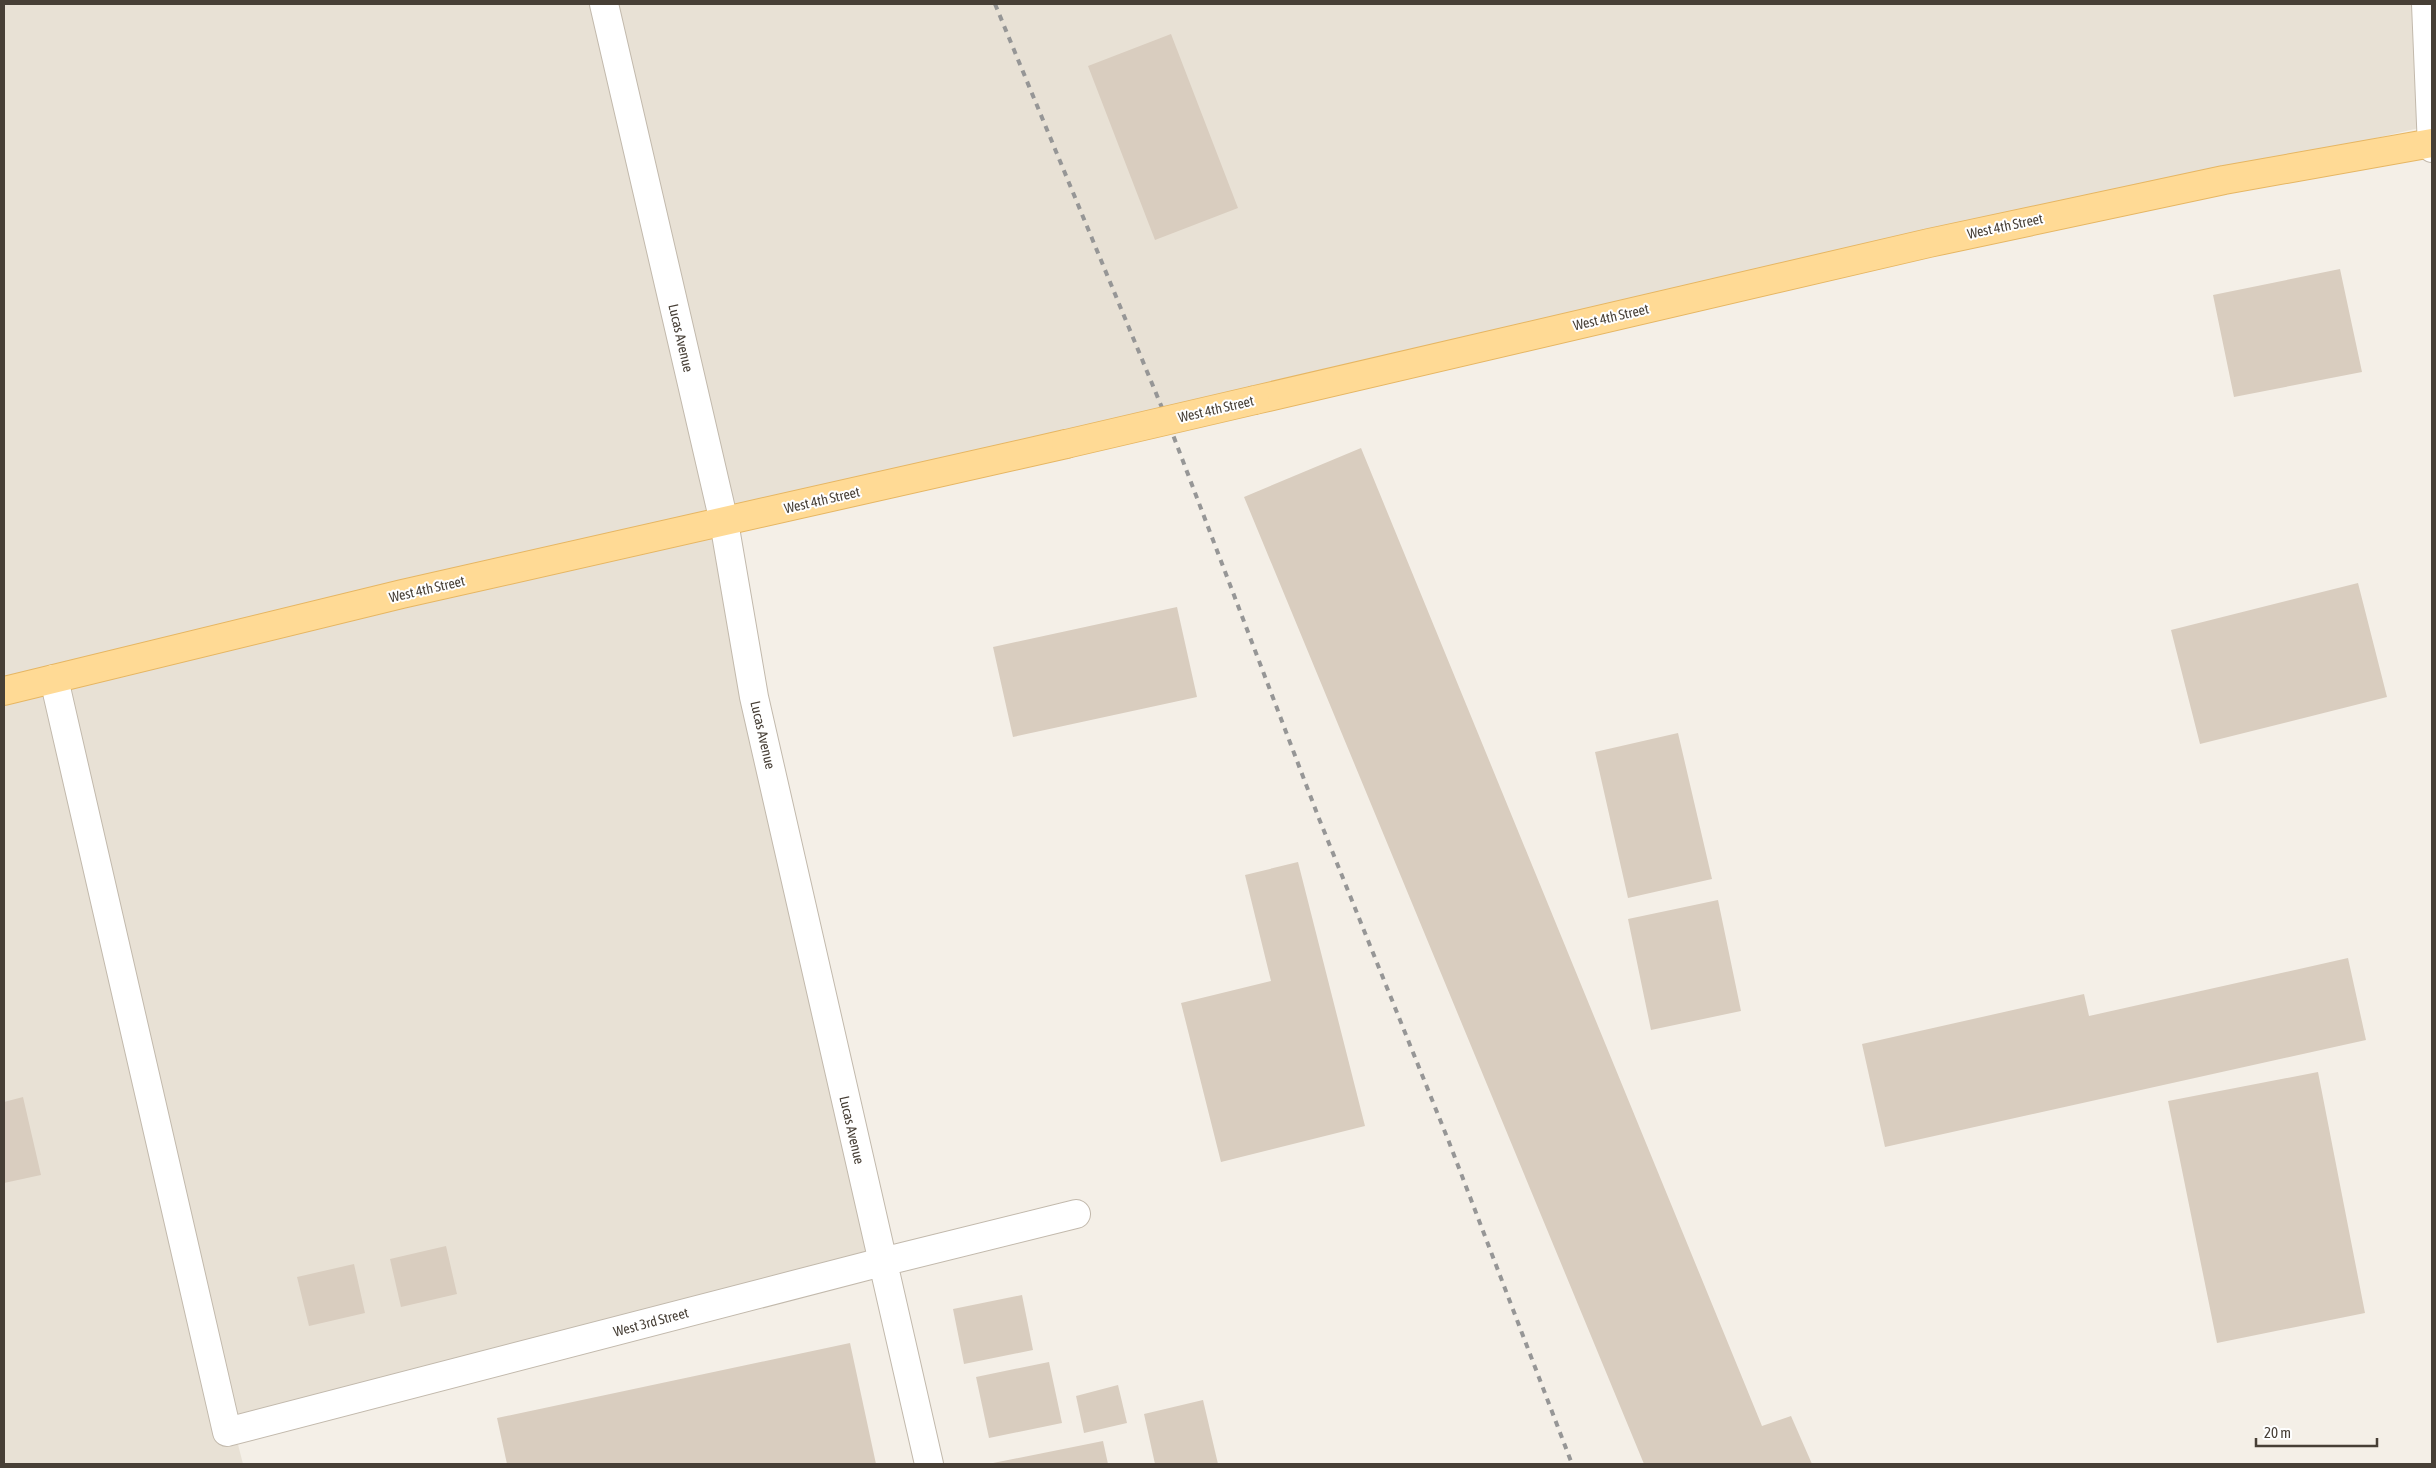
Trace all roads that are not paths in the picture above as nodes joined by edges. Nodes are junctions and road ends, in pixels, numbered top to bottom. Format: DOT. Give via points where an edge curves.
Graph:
graph roads {
  1 [pos="604,4"];
  2 [pos="2426,4"];
  3 [pos="2432,143"];
  4 [pos="2432,148"];
  5 [pos="724,522"];
  6 [pos="54,679"];
  7 [pos="4,691"];
  8 [pos="1076,1214"];
  9 [pos="882,1262"];
  10 [pos="929,1464"];
  1 -- 5 [label="street, Lucas Avenue"];
  2 -- 3 [label="street"];
  3 -- 4 [label="street"];
  3 -- 5 [label="main road, West 4th Street, bridge" via="2224,180 1929,243"];
  5 -- 6 [label="main road, West 4th Street" via="402,594"];
  5 -- 9 [label="street, Lucas Avenue" via="754,697"];
  6 -- 7 [label="main road, West 4th Street"];
  6 -- 9 [label="street, West 3rd Street" via="227,1432"];
  8 -- 9 [label="street, West 3rd Street"];
  9 -- 10 [label="street, Lucas Avenue"];
}
